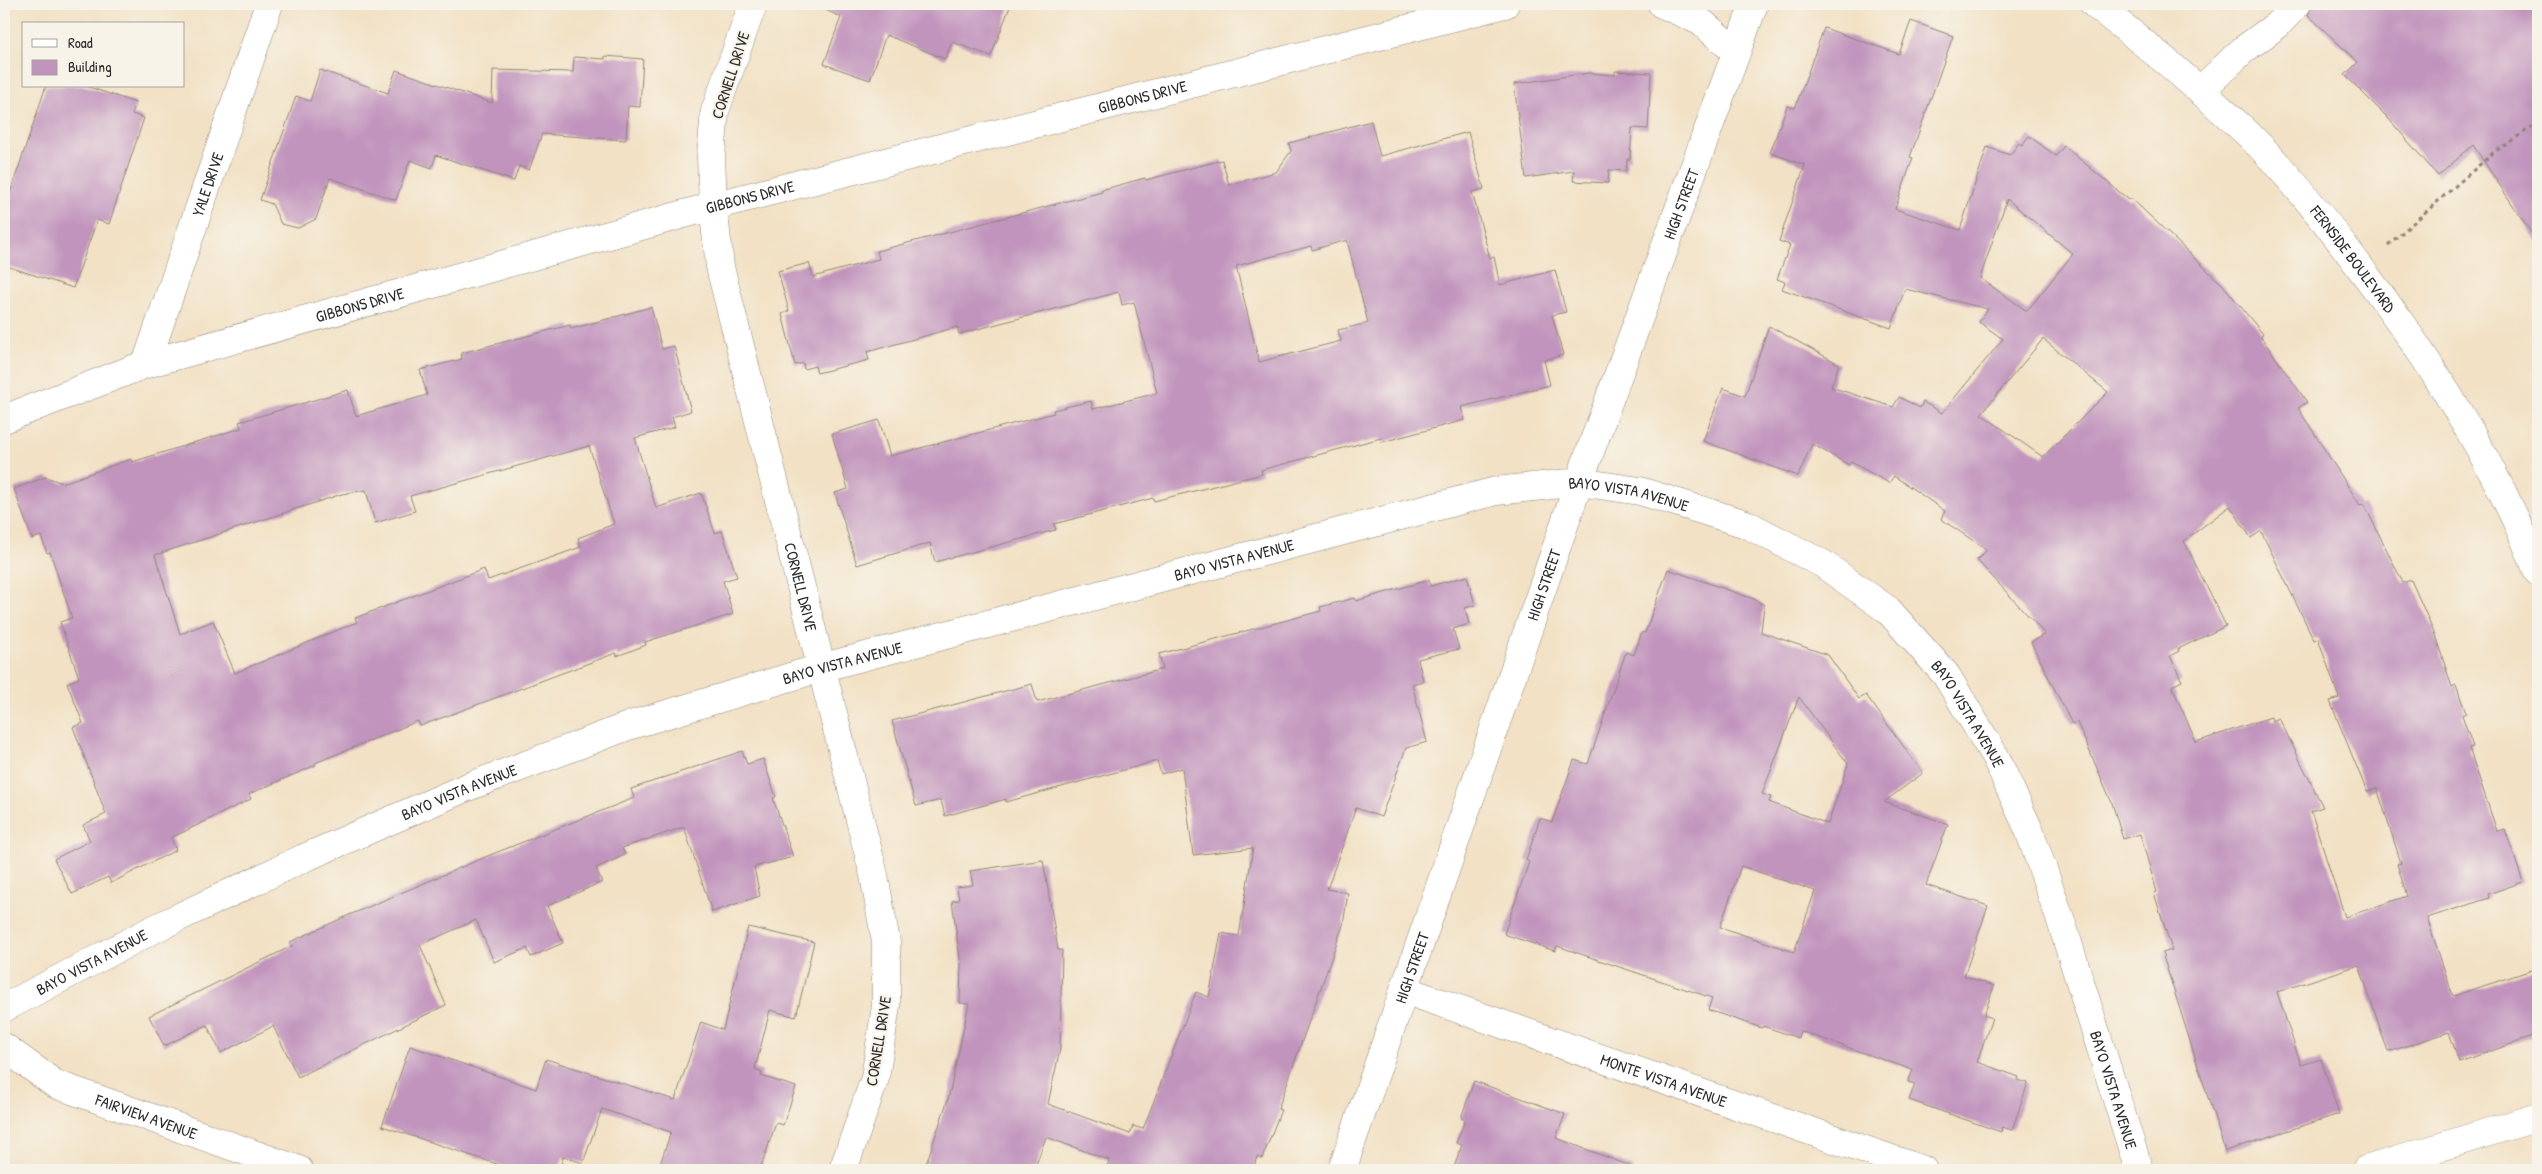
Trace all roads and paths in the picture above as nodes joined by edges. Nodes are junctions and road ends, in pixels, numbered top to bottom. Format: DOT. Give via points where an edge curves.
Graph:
graph roads {
  1 [pos="269,4"];
  2 [pos="753,4"];
  3 [pos="1504,4"];
  4 [pos="1662,4"];
  5 [pos="1754,4"];
  6 [pos="2094,4"];
  7 [pos="2297,4"];
  8 [pos="1736,52"];
  9 [pos="2200,91"];
  10 [pos="2538,123"];
  11 [pos="713,206"];
  12 [pos="2361,268"];
  13 [pos="146,364"];
  14 [pos="4,419"];
  15 [pos="1579,482"];
  16 [pos="2538,572"];
  17 [pos="820,668"];
  18 [pos="1404,990"];
  19 [pos="4,1008"];
  20 [pos="4,1047"];
  21 [pos="2538,1117"];
  22 [pos="298,1170"];
  23 [pos="843,1170"];
  24 [pos="1342,1170"];
  25 [pos="1923,1170"];
  26 [pos="2139,1170"];
  27 [pos="2366,1170"];
  1 -- 13 [label="street, YALE DRIVE"];
  2 -- 11 [label="street, CORNELL DRIVE" via="715,111 711,156"];
  3 -- 11 [label="street, GIBBONS DRIVE"];
  4 -- 8 [label="street" via="1700,21"];
  5 -- 8 [label="street, HIGH STREET"];
  6 -- 9 [label="street, FERNSIDE BOULEVARD"];
  7 -- 9 [label="street"];
  8 -- 15 [label="street, HIGH STREET"];
  9 -- 12 [label="street, FERNSIDE BOULEVARD" via="2247,134 2324,219"];
  10 -- 12 [label="path" via="2493,153"];
  11 -- 13 [label="street, GIBBONS DRIVE"];
  11 -- 17 [label="street, CORNELL DRIVE" via="720,267"];
  12 -- 16 [label="street, FERNSIDE BOULEVARD" via="2399,317 2472,433"];
  13 -- 14 [label="street, GIBBONS DRIVE"];
  15 -- 17 [label="street, BAYO VISTA AVENUE" via="1496,491"];
  15 -- 18 [label="street, HIGH STREET"];
  15 -- 26 [label="street, BAYO VISTA AVENUE" via="1640,491 1746,524 1823,564 1888,610 1946,675 1996,758 2029,830 2061,920"];
  17 -- 19 [label="street, BAYO VISTA AVENUE" via="631,725 466,788 304,858 156,928"];
  17 -- 23 [label="street, CORNELL DRIVE" via="874,875 886,942 886,1006 875,1078"];
  18 -- 24 [label="street, HIGH STREET"];
  18 -- 25 [label="street, MONTE VISTA AVENUE"];
  20 -- 22 [label="street, FAIRVIEW AVENUE" via="55,1084"];
  21 -- 27 [label="street"];
}
